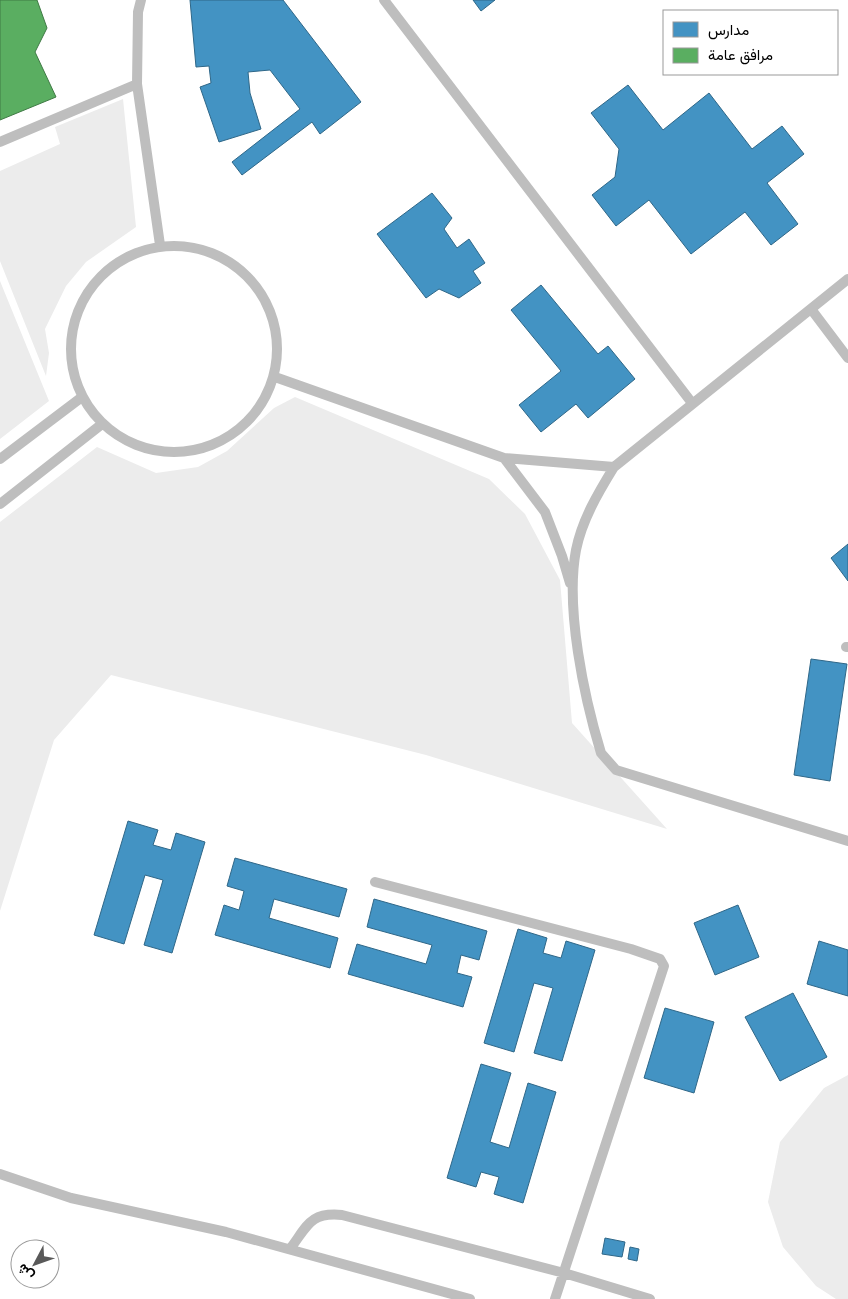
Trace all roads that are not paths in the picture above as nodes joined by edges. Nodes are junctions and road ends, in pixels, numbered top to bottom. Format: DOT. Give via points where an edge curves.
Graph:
graph roads {
  1 [pos="141,0"];
  2 [pos="384,0"];
  3 [pos="137,84"];
  4 [pos="0,142"];
  5 [pos="160,245"];
  6 [pos="848,279"];
  7 [pos="811,309"];
  8 [pos="848,358"];
  9 [pos="275,377"];
  10 [pos="82,398"];
  11 [pos="692,403"];
  12 [pos="102,424"];
  13 [pos="504,458"];
  14 [pos="0,460"];
  15 [pos="614,467"];
  16 [pos="0,504"];
  17 [pos="571,588"];
  18 [pos="848,841"];
  19 [pos="374,882"];
  20 [pos="0,1174"];
  21 [pos="290,1249"];
  22 [pos="564,1273"];
  23 [pos="470,1299"];
  24 [pos="555,1299"];
  25 [pos="650,1299"];
  1 -- 3 [label="lane"];
  2 -- 11 [label="lane"];
  3 -- 4 [label="lane"];
  3 -- 5 [label="lane"];
  5 -- 9 [label="lane" via="211,250 253,280 276,326"];
  5 -- 10 [label="lane" via="113,263 81,300 69,349"];
  6 -- 7 [label="lane"];
  7 -- 8 [label="lane"];
  7 -- 11 [label="lane"];
  9 -- 12 [label="lane" via="248,423 202,450 149,450"];
  9 -- 13 [label="lane"];
  10 -- 12 [label="lane"];
  10 -- 14 [label="lane"];
  11 -- 15 [label="lane"];
  12 -- 16 [label="lane"];
  13 -- 15 [label="lane"];
  13 -- 17 [label="lane" via="545,512"];
  15 -- 17 [label="lane" via="591,507 576,549"];
  17 -- 18 [label="lane" via="583,678 599,746 608,763 616,770"];
  19 -- 22 [label="lane" via="631,949 660,959 664,966"];
  20 -- 21 [label="lane" via="71,1198"];
  21 -- 22 [label="lane" via="314,1218 327,1213"];
  21 -- 23 [label="lane"];
  22 -- 24 [label="lane"];
  22 -- 25 [label="lane"];
}
